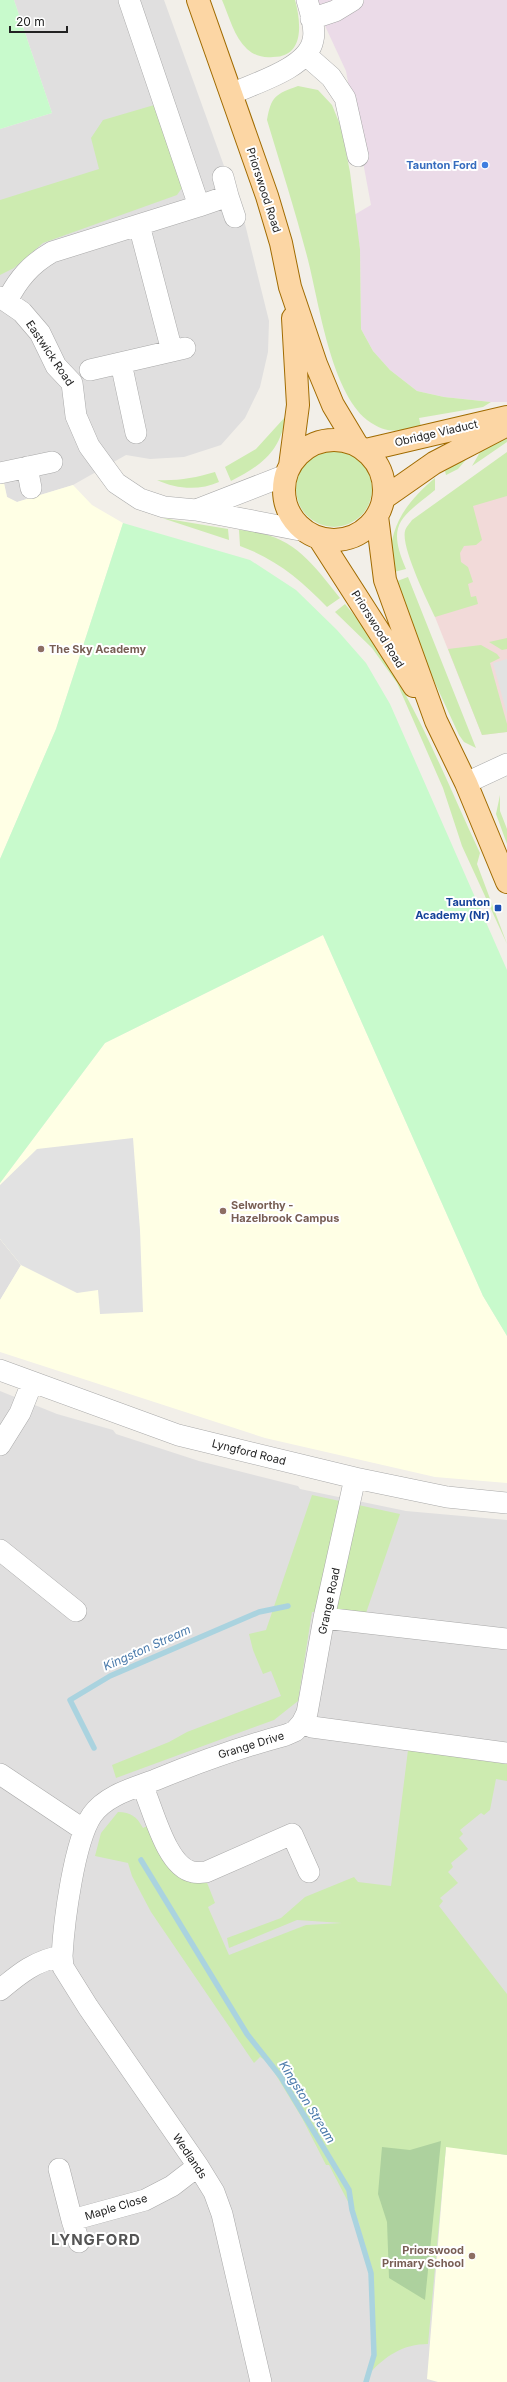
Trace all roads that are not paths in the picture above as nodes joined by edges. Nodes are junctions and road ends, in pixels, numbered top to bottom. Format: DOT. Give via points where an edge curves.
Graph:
graph roads {
  1 [pos="129,0"];
  2 [pos="198,0"];
  3 [pos="353,0"];
  4 [pos="309,9"];
  5 [pos="306,55"];
  6 [pos="231,94"];
  7 [pos="358,156"];
  8 [pos="223,176"];
  9 [pos="228,196"];
  10 [pos="199,206"];
  11 [pos="235,217"];
  12 [pos="139,225"];
  13 [pos="290,287"];
  14 [pos="4,299"];
  15 [pos="121,363"];
  16 [pos="90,370"];
  17 [pos="507,417"];
  18 [pos="507,425"];
  19 [pos="136,433"];
  20 [pos="362,448"];
  21 [pos="52,462"];
  22 [pos="26,467"];
  23 [pos="288,470"];
  24 [pos="0,473"];
  25 [pos="31,488"];
  26 [pos="381,507"];
  27 [pos="196,510"];
  28 [pos="312,535"];
  29 [pos="436,721"];
  30 [pos="507,764"];
  31 [pos="466,783"];
  32 [pos="507,882"];
  33 [pos="0,1370"];
  34 [pos="32,1383"];
  35 [pos="0,1445"];
  36 [pos="356,1478"];
  37 [pos="507,1503"];
  38 [pos="0,1550"];
  39 [pos="76,1611"];
  40 [pos="324,1618"];
  41 [pos="507,1639"];
  42 [pos="302,1723"];
  43 [pos="507,1753"];
  44 [pos="0,1774"];
  45 [pos="142,1785"];
  46 [pos="84,1830"];
  47 [pos="309,1872"];
  48 [pos="62,1956"];
  49 [pos="0,1990"];
  50 [pos="198,2166"];
  51 [pos="59,2169"];
  52 [pos="72,2220"];
  53 [pos="79,2242"];
  54 [pos="261,2382"];
  1 -- 10 [label="street"];
  2 -- 6 [label="main road, Priorswood Road"];
  3 -- 4 [label="street" via="335,11"];
  4 -- 5 [label="street" via="314,39"];
  5 -- 6 [label="street" via="288,69"];
  5 -- 7 [label="street" via="331,77 345,98"];
  6 -- 13 [label="main road, Priorswood Road" via="267,196 281,243"];
  8 -- 9 [label="street"];
  9 -- 10 [label="street, Eastwick Road"];
  9 -- 11 [label="street"];
  10 -- 12 [label="street, Eastwick Road"];
  12 -- 14 [label="street, Eastwick Road" via="68,245 46,255 36,261"];
  12 -- 15 [label="street" via="179,350"];
  13 -- 20 [label="main road, Priorswood Road" via="327,393"];
  13 -- 23 [label="main road, Priorswood Road" via="298,405"];
  14 -- 27 [label="street, Eastwick Road" via="22,312 40,333 56,366 72,383 76,416 89,446 109,476 140,500 164,507"];
  15 -- 16 [label="street"];
  15 -- 19 [label="street"];
  17 -- 20 [label="main road, Obridge Viaduct"];
  18 -- 26 [label="main road, Obridge Viaduct" via="434,463"];
  20 -- 23 [label="main road" via="332,439 319,442 307,447"];
  20 -- 26 [label="main road, Priorswood Road" via="378,464 384,480"];
  21 -- 22 [label="street"];
  22 -- 24 [label="street"];
  22 -- 25 [label="street"];
  23 -- 27 [label="street, Eastwick Road"];
  23 -- 28 [label="main road, Priorswood Road" via="284,490 286,506 294,520"];
  26 -- 28 [label="main road" via="366,529 352,537 336,540"];
  26 -- 29 [label="main road, Priorswood Road" via="385,580"];
  27 -- 28 [label="street, Eastwick Road"];
  28 -- 29 [label="main road, Priorswood Road"];
  29 -- 31 [label="main road, Priorswood Road"];
  30 -- 31 [label="street"];
  31 -- 32 [label="main road, Priorswood Road"];
  33 -- 34 [label="street, Lyngford Road"];
  34 -- 35 [label="street" via="20,1413"];
  34 -- 36 [label="street, Lyngford Road" via="178,1435"];
  36 -- 37 [label="street, Lyngford Road" via="447,1497"];
  36 -- 40 [label="street, Grange Road"];
  38 -- 39 [label="street"];
  40 -- 41 [label="street"];
  40 -- 42 [label="street, Grange Road" via="307,1713"];
  42 -- 43 [label="street" via="312,1727"];
  42 -- 45 [label="street, Grange Drive" via="295,1731 286,1735 254,1742"];
  44 -- 46 [label="street"];
  45 -- 46 [label="street, Grange Drive" via="113,1797 93,1813"];
  45 -- 47 [label="street" via="166,1844 183,1868 193,1872 206,1872 292,1834"];
  46 -- 48 [label="street, Wedlands" via="69,1898"];
  48 -- 49 [label="street" via="30,1966"];
  48 -- 50 [label="street, Wedlands" via="63,1967 88,2007"];
  50 -- 52 [label="street, Maple Close" via="172,2186 144,2200"];
  50 -- 54 [label="street, Wedlands" via="214,2192 222,2214"];
  51 -- 52 [label="street, Maple Close"];
  52 -- 53 [label="street, Maple Close"];
}
